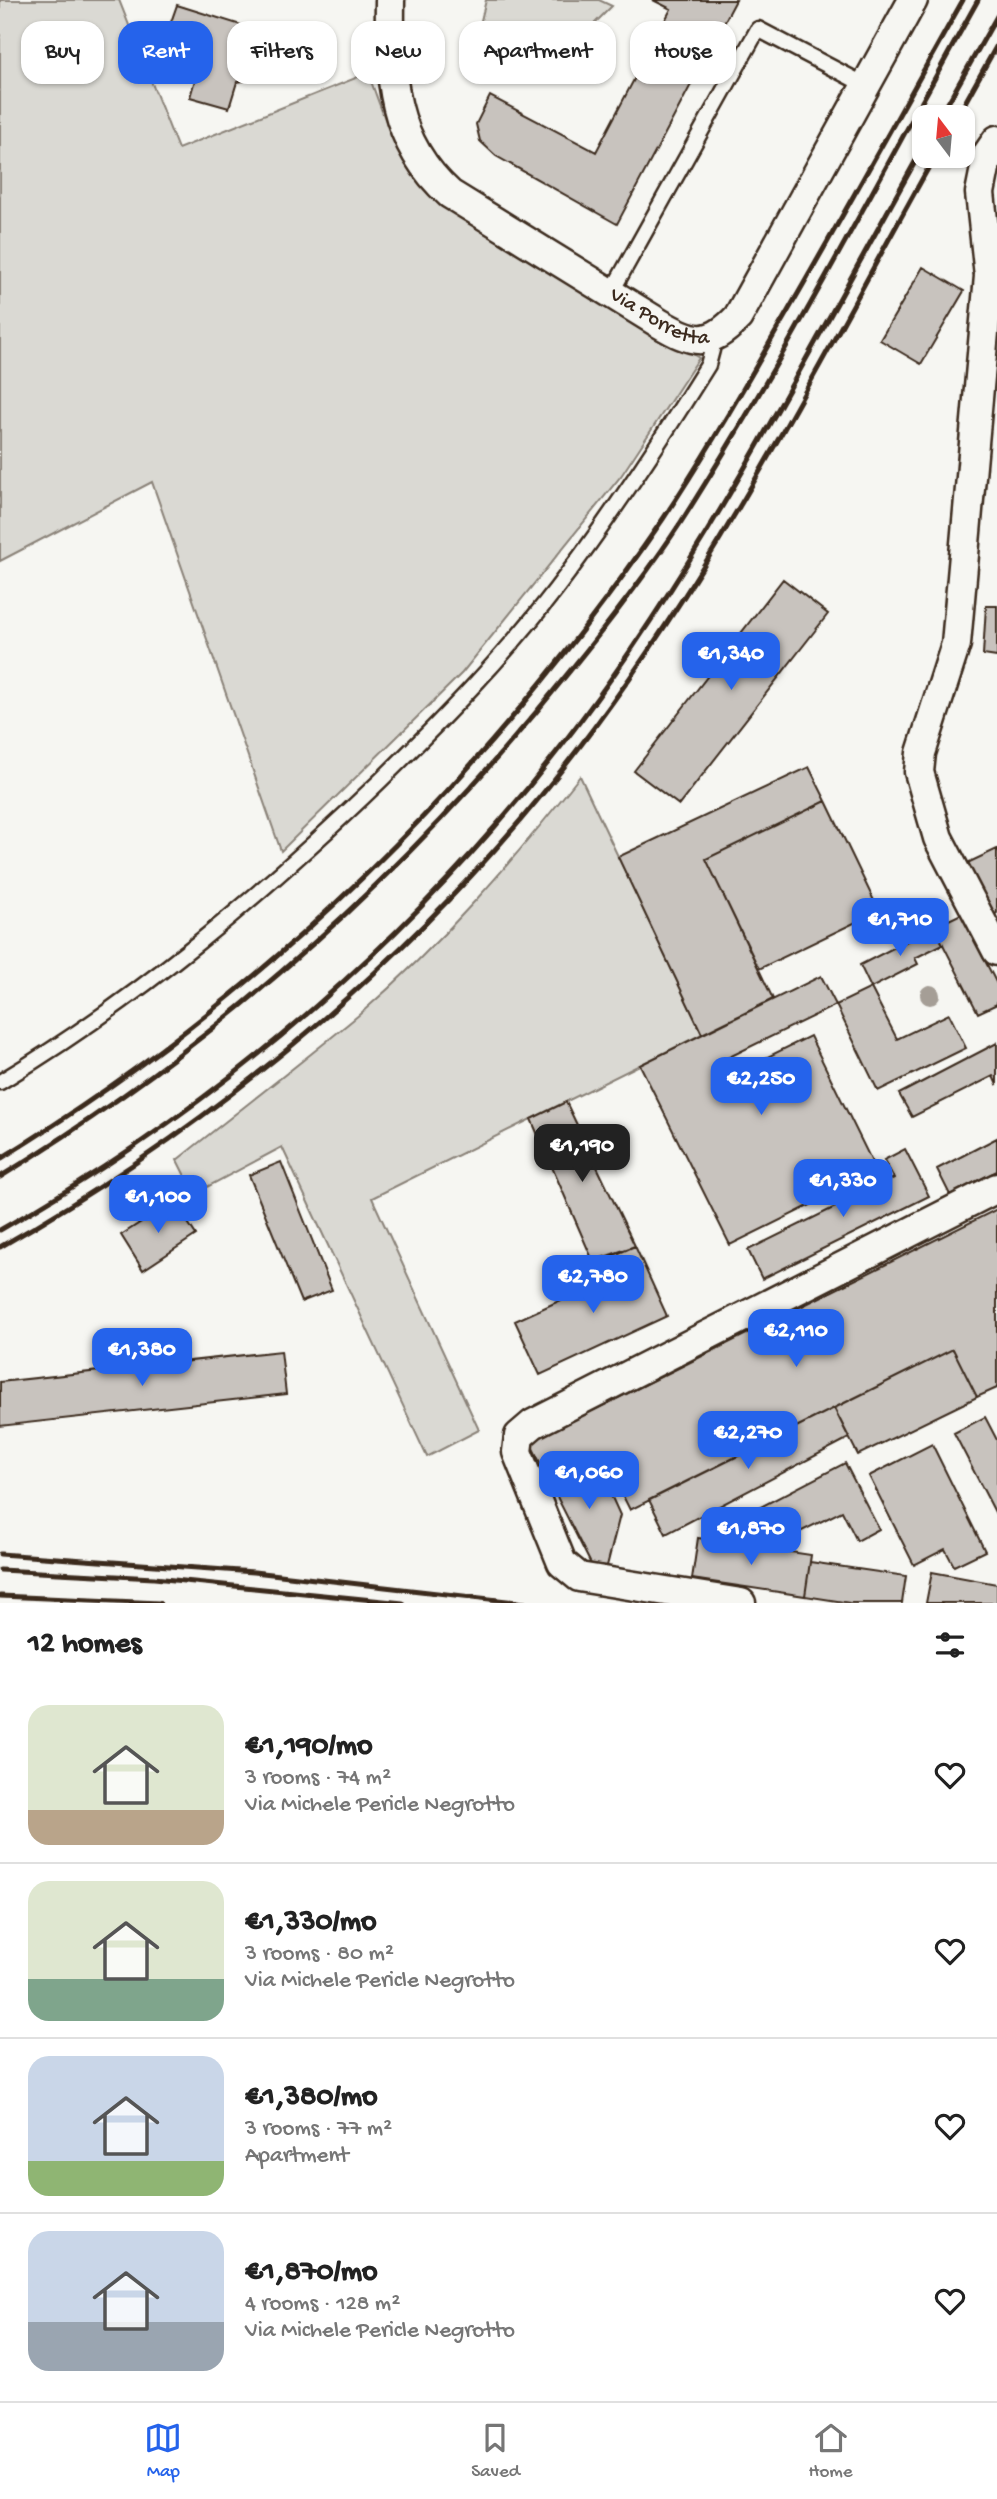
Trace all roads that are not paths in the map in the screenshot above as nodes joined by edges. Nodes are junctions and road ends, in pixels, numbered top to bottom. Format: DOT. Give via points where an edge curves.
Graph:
graph roads {
  1 [pos="390,0"];
  2 [pos="913,0"];
  3 [pos="867,86"];
  4 [pos="997,139"];
  5 [pos="611,293"];
  6 [pos="711,338"];
  7 [pos="997,951"];
  8 [pos="0,1082"];
  9 [pos="997,1188"];
  10 [pos="741,1603"];
  1 -- 5 [label="street, Via Porretta" via="389,49 398,110 411,148 428,174 450,194"];
  2 -- 3 [label="street, Via Porretta"];
  3 -- 5 [label="lane" via="758,29"];
  3 -- 6 [label="street, Via Porretta" via="738,317"];
  4 -- 7 [label="street" via="988,153 980,193 989,276 956,644 919,772 938,838"];
  5 -- 6 [label="street, Via Porretta" via="682,337"];
  6 -- 8 [label="lane" via="708,366 643,469 555,591 449,714 313,845 181,958 50,1052"];
  9 -- 10 [label="street" via="533,1424 519,1436 517,1452 562,1563 579,1577"];
}
